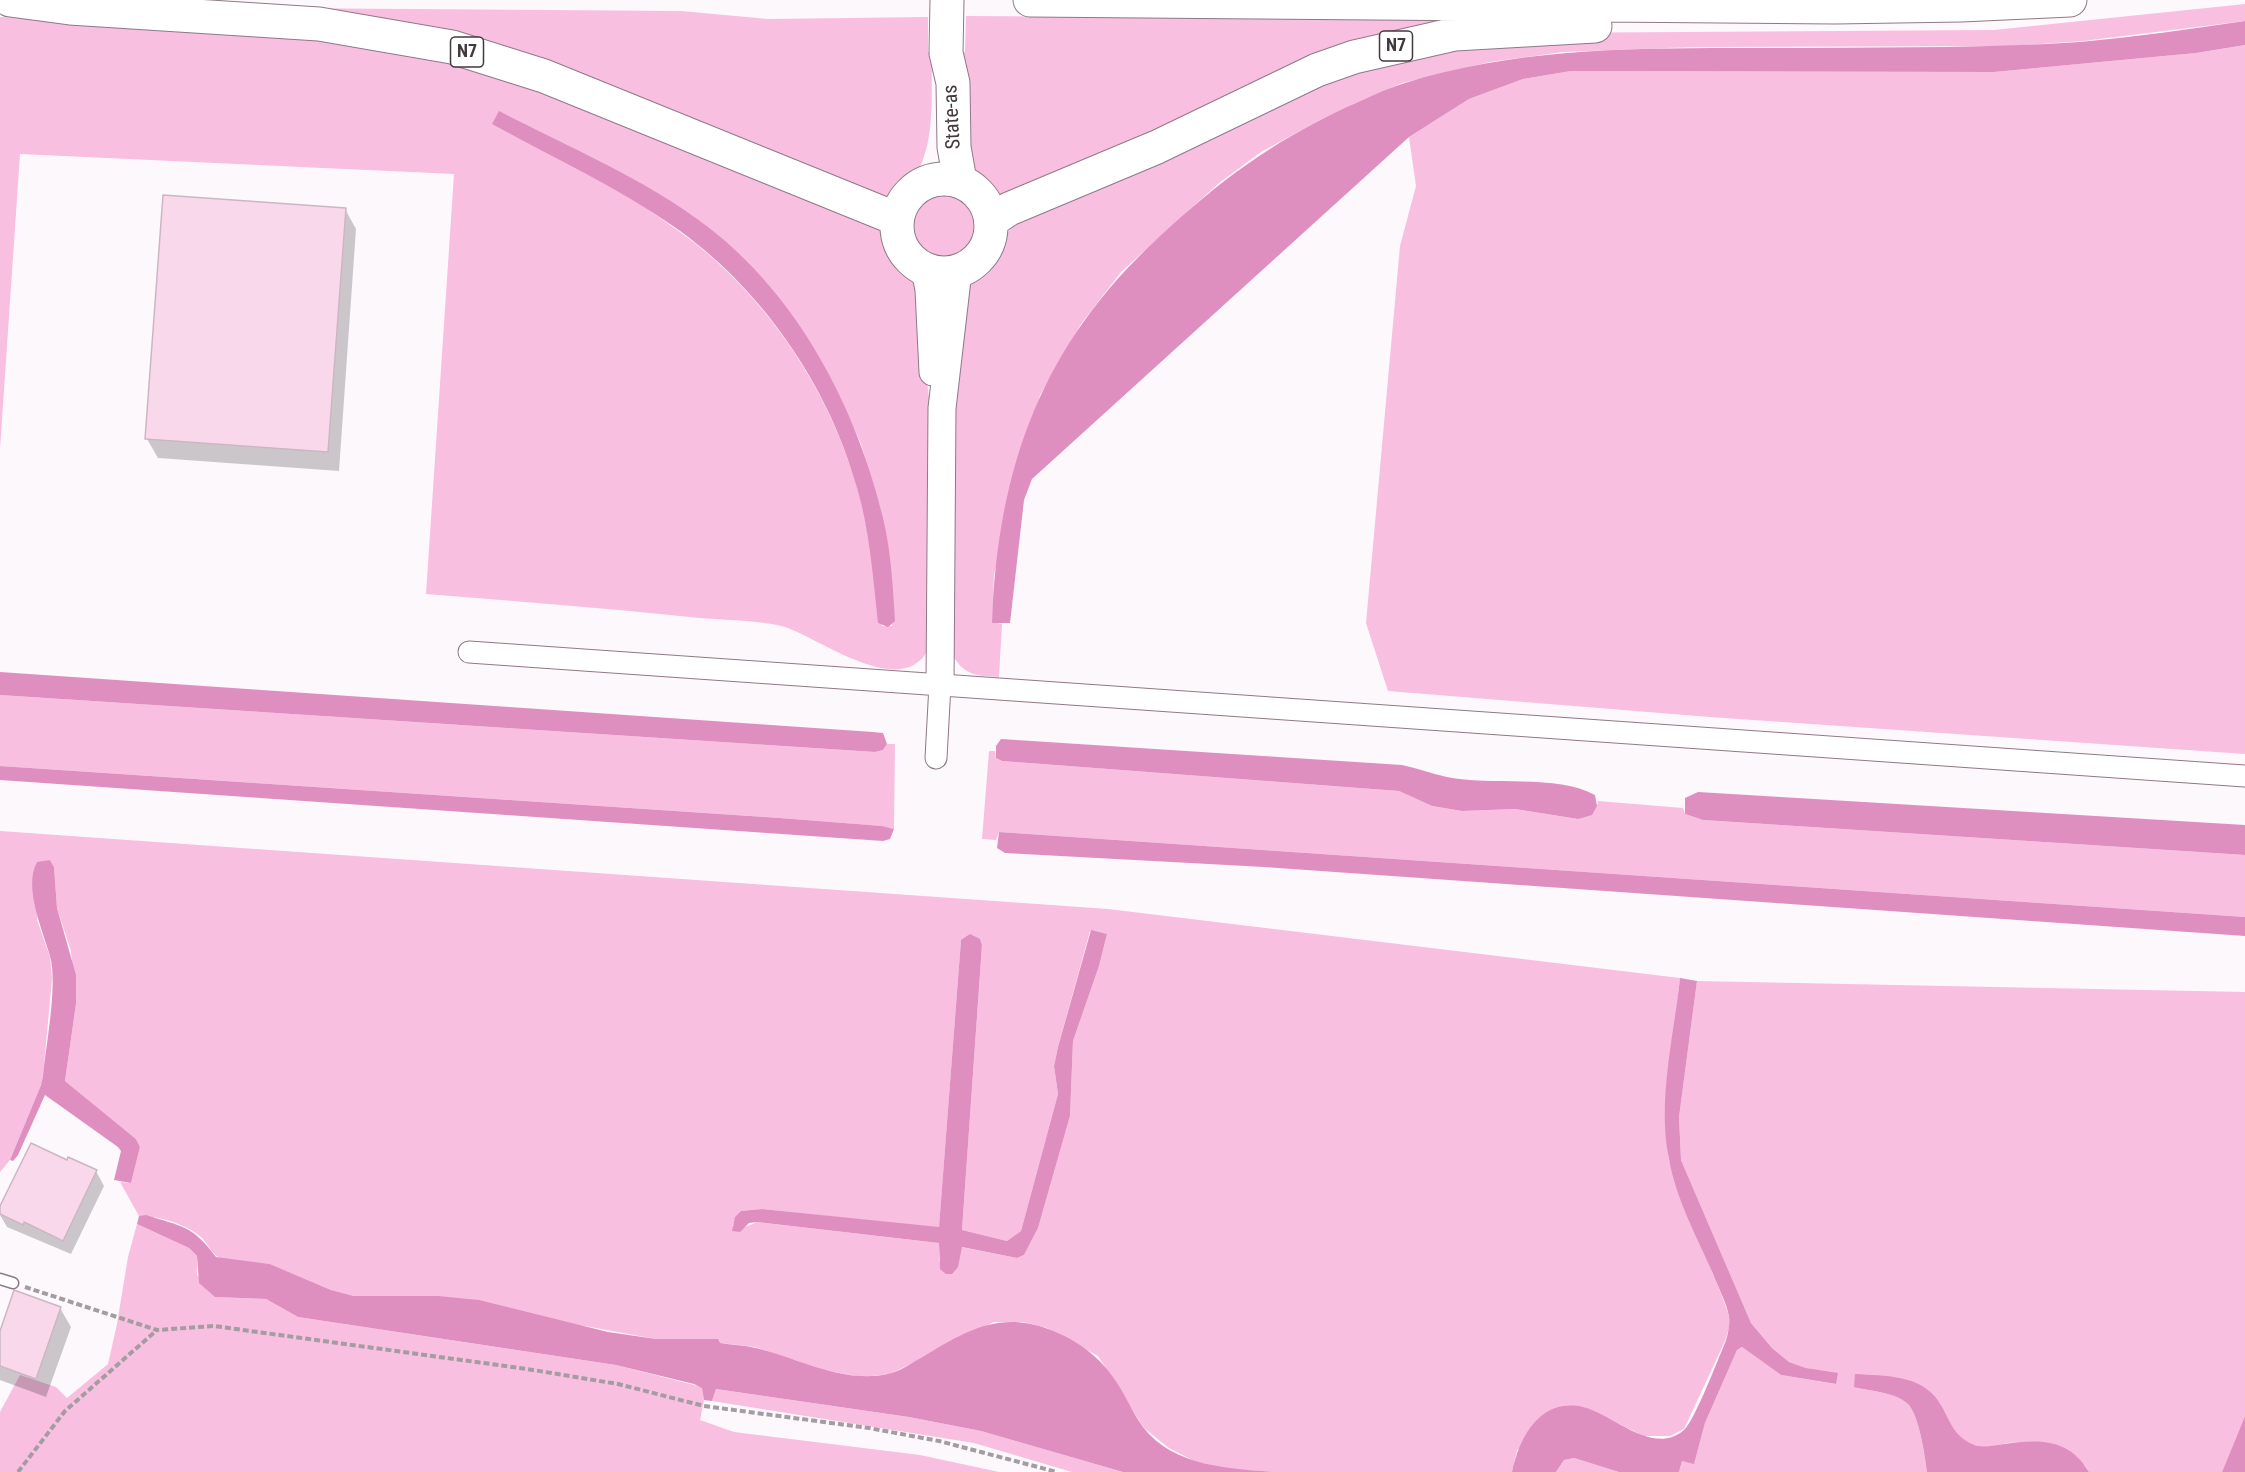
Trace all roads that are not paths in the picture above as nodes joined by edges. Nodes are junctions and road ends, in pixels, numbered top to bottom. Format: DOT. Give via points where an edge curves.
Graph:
graph roads {
  1 [pos="10,0"];
  2 [pos="947,0"];
  3 [pos="1030,0"];
  4 [pos="2070,0"];
  5 [pos="1835,7"];
  6 [pos="944,181"];
  7 [pos="897,219"];
  8 [pos="991,221"];
  9 [pos="925,269"];
  10 [pos="958,270"];
  11 [pos="942,408"];
  12 [pos="469,652"];
  13 [pos="940,685"];
  14 [pos="936,758"];
  15 [pos="2245,776"];
  16 [pos="0,1279"];
  17 [pos="13,1283"];
  1 -- 7 [label="main road, N7" via="70,8 319,24 452,48 544,76"];
  2 -- 6 [label="main road, State-as" via="946,53 953,83 954,147"];
  3 -- 5 [label="main road, N7"];
  4 -- 5 [label="main road, N7"];
  5 -- 8 [label="main road, N7" via="1743,22 1512,29 1404,44 1317,70 1156,147 1008,209"];
  6 -- 7 [label="main road" via="907,196"];
  6 -- 8 [label="main road" via="976,191"];
  7 -- 9 [label="main road" via="899,243 910,259"];
  8 -- 10 [label="main road" via="981,255"];
  9 -- 10 [label="main road" via="937,273"];
  9 -- 11 [label="street" via="934,382"];
  10 -- 11 [label="street"];
  11 -- 13 [label="street"];
  12 -- 13 [label="street"];
  13 -- 14 [label="street"];
  13 -- 15 [label="street"];
  16 -- 17 [label="lane"];
}
